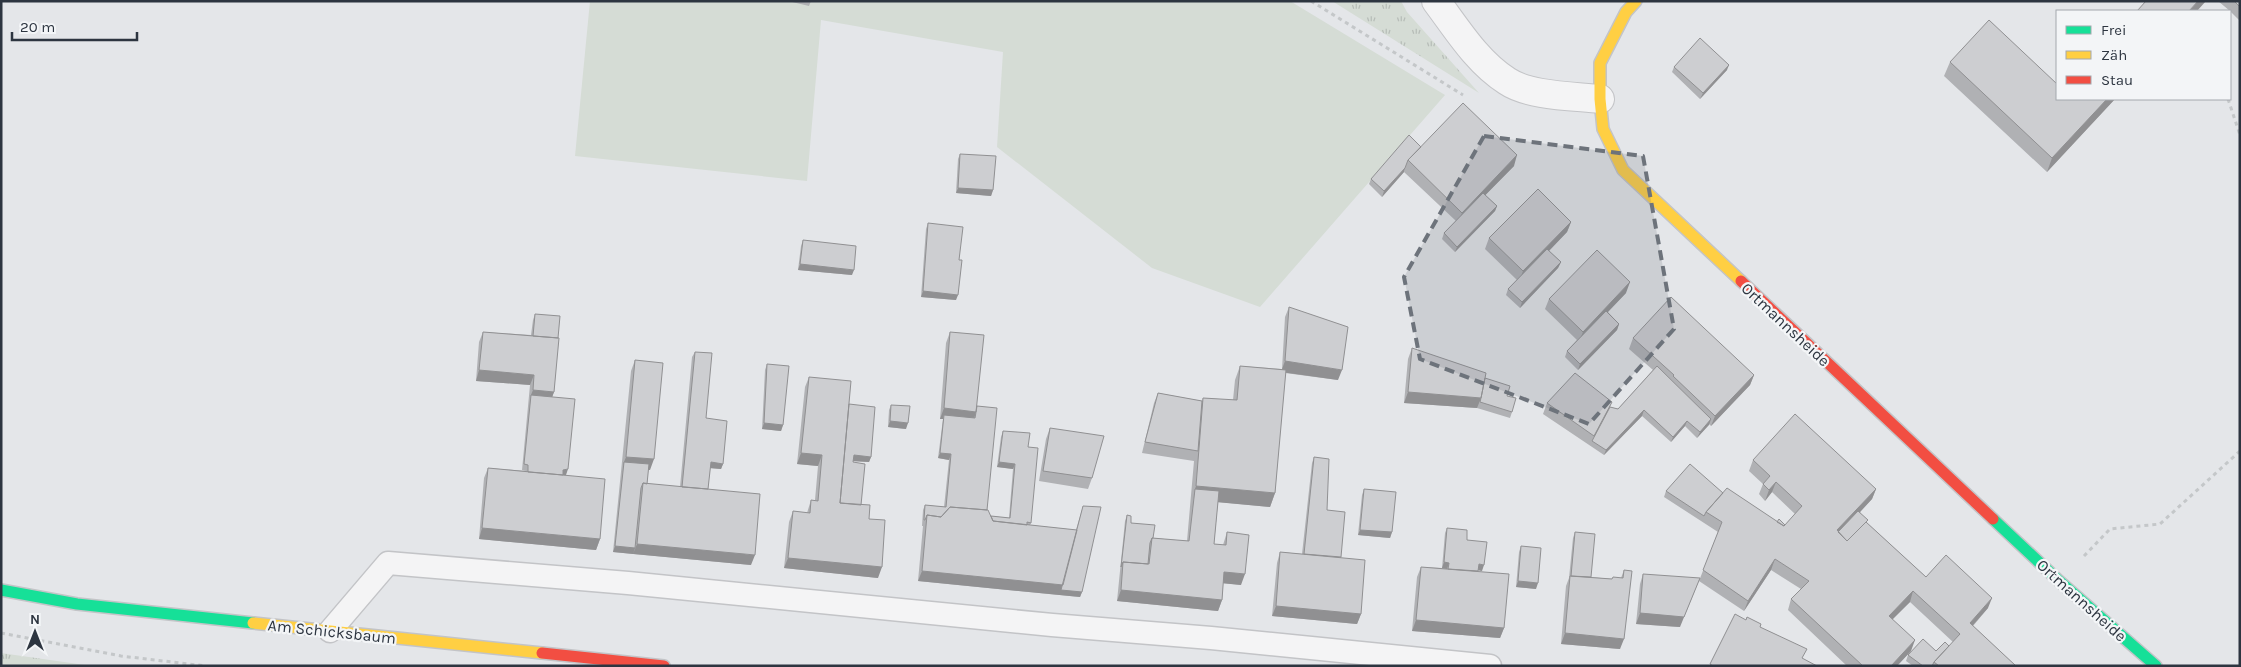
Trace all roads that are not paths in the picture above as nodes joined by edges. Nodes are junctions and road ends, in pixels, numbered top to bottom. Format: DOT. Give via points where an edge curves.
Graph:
graph roads {
  1 [pos="1436,1"];
  2 [pos="1636,1"];
  3 [pos="1600,99"];
  4 [pos="1,590"];
  5 [pos="330,631"];
  6 [pos="2156,665"];
  7 [pos="664,666"];
  8 [pos="1490,666"];
  1 -- 3 [label="street" via="1479,58 1508,82 1536,92"];
  2 -- 3 [label="street, Ortmannsheide" via="1626,12 1600,63"];
  3 -- 6 [label="street, Ortmannsheide" via="1603,129 1623,170 2059,581"];
  4 -- 5 [label="street, Am Schicksbaum" via="76,604"];
  5 -- 7 [label="street, Am Schicksbaum"];
  5 -- 8 [label="lane" via="388,563"];
}
